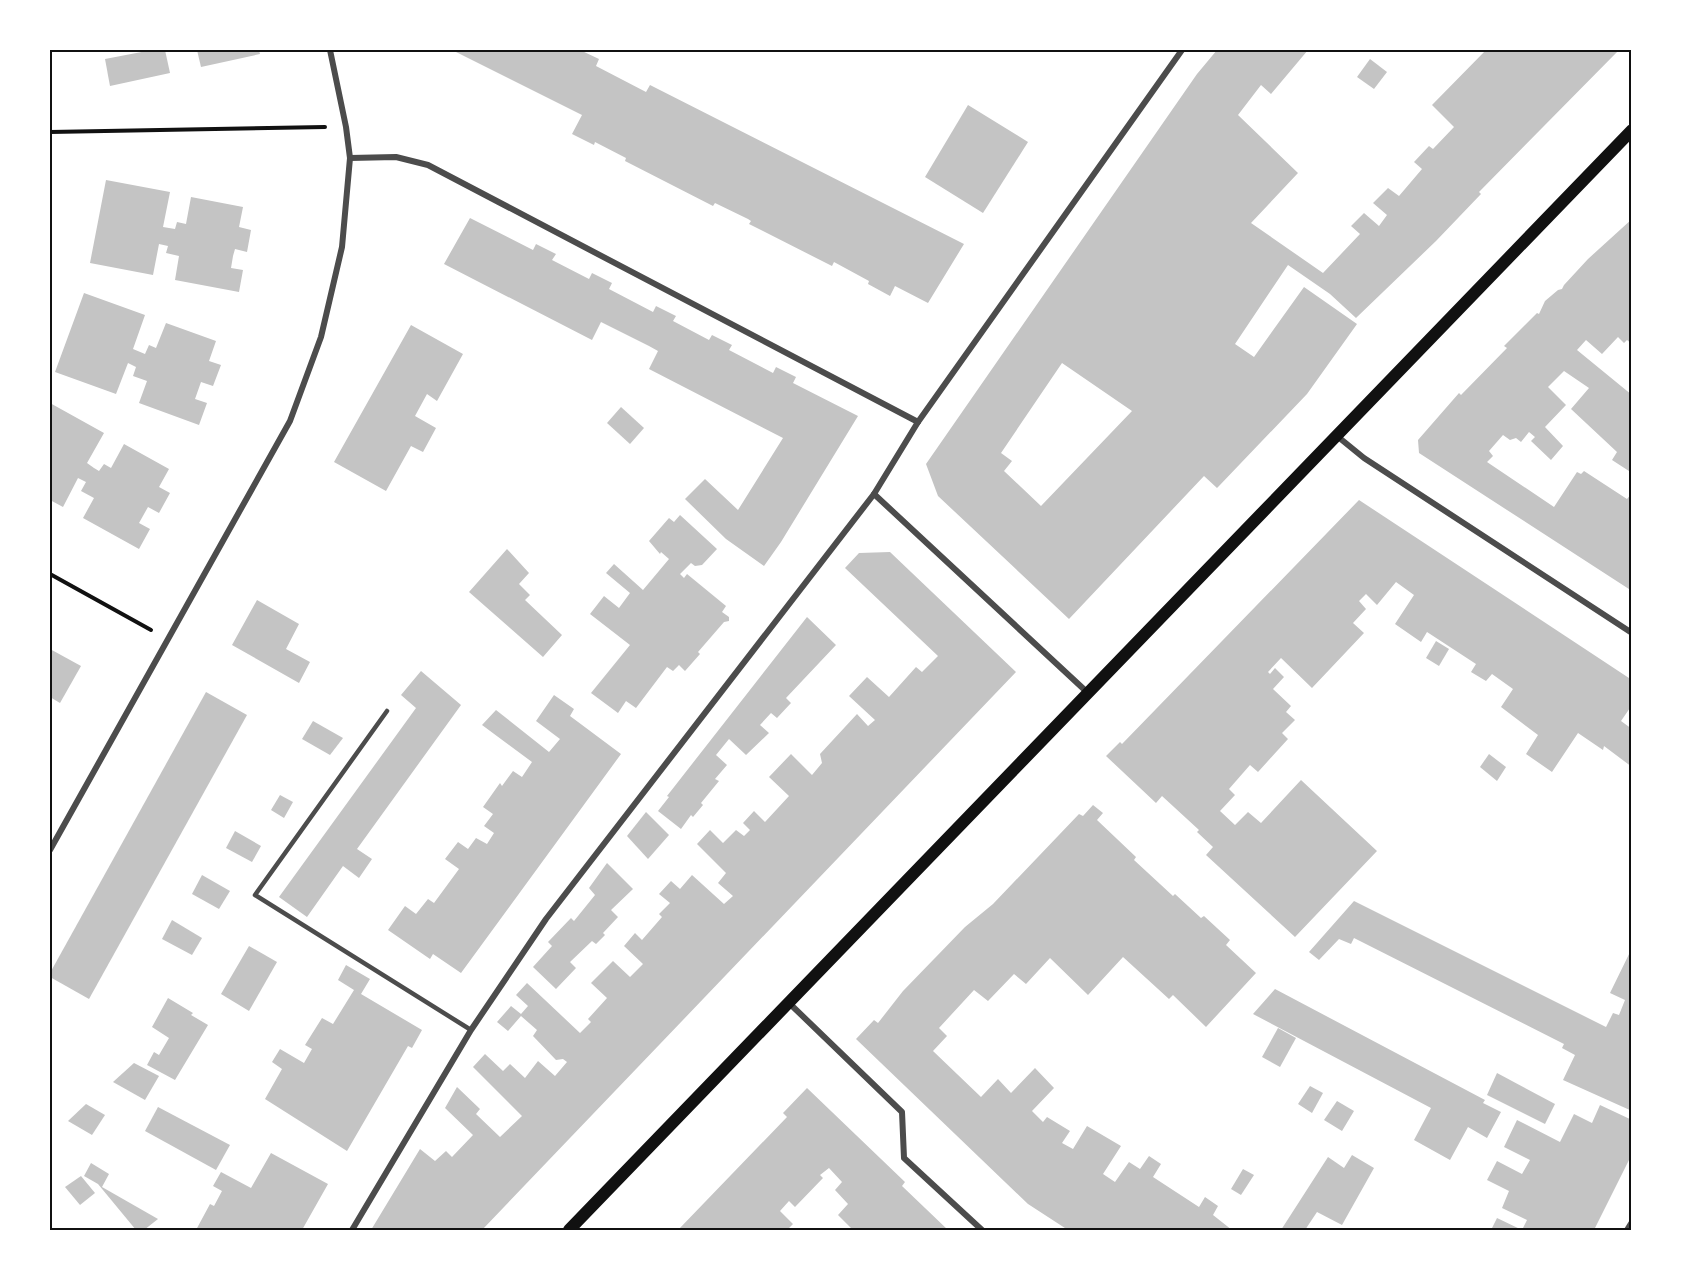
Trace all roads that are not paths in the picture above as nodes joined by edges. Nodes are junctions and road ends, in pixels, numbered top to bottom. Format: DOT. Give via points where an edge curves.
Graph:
graph roads {
  1 [pos="330,50"];
  2 [pos="1182,50"];
  3 [pos="1632,129"];
  4 [pos="350,158"];
  5 [pos="918,422"];
  6 [pos="1337,436"];
  7 [pos="874,494"];
  8 [pos="1632,633"];
  9 [pos="1088,693"];
  10 [pos="387,711"];
  11 [pos="50,850"];
  12 [pos="788,1002"];
  13 [pos="471,1030"];
  14 [pos="1632,1222"];
  15 [pos="352,1230"];
  16 [pos="568,1230"];
  17 [pos="982,1230"];
  18 [pos="1627,1230"];
  1 -- 4 [label="street"];
  2 -- 5 [label="street"];
  3 -- 6 [label="main road"];
  4 -- 5 [label="street" via="396,157 428,165"];
  4 -- 11 [label="street" via="340,258 321,337 290,421"];
  5 -- 7 [label="street"];
  6 -- 8 [label="street" via="1364,458"];
  6 -- 9 [label="main road"];
  7 -- 9 [label="street"];
  7 -- 13 [label="street" via="546,919"];
  9 -- 12 [label="main road"];
  10 -- 13 [label="lane" via="255,895"];
  12 -- 16 [label="main road"];
  12 -- 17 [label="street" via="902,1112 904,1158"];
  13 -- 15 [label="street"];
  14 -- 18 [label="street"];
}
